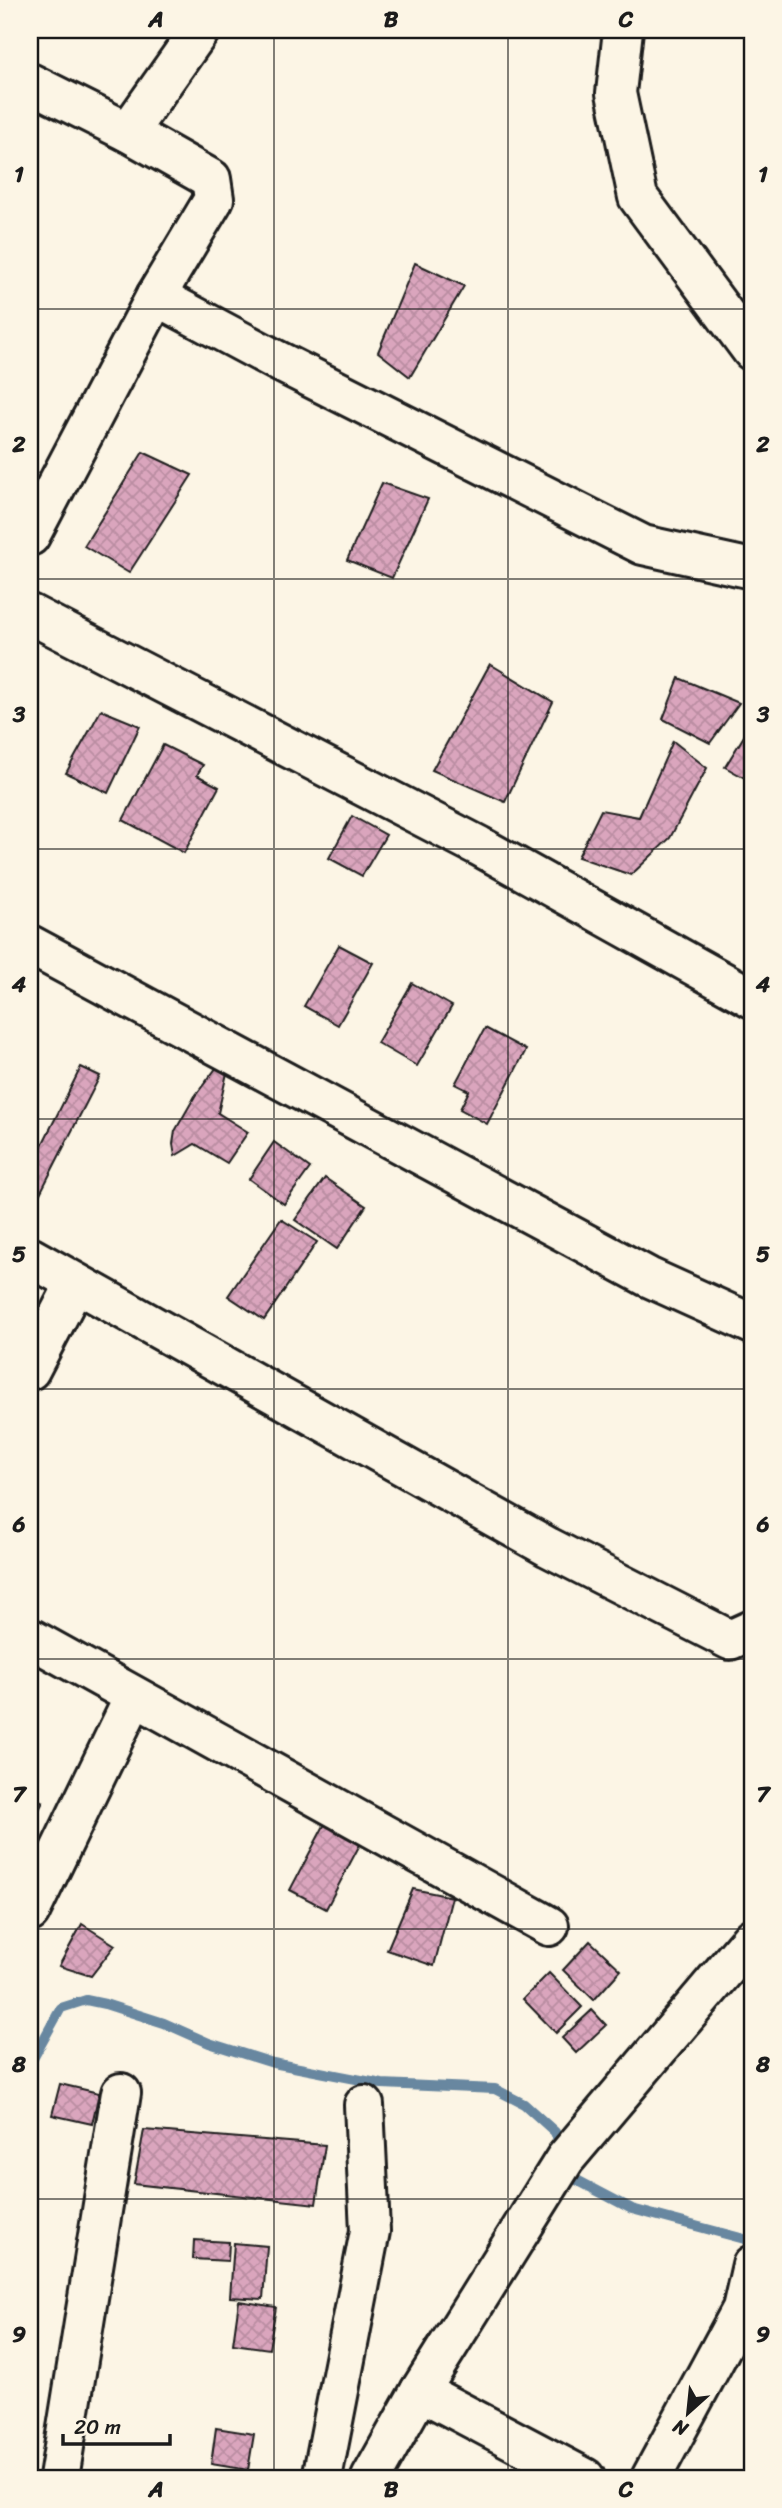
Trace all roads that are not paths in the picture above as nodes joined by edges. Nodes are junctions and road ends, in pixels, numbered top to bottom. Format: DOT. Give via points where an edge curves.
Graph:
graph roads {
  1 [pos="200,30"];
  2 [pos="623,30"];
  3 [pos="30,83"];
  4 [pos="128,132"];
  5 [pos="156,296"];
  6 [pos="752,351"];
  7 [pos="30,536"];
  8 [pos="752,569"];
  9 [pos="30,614"];
  10 [pos="30,944"];
  11 [pos="752,998"];
  12 [pos="30,1257"];
  13 [pos="75,1284"];
  14 [pos="752,1324"];
  15 [pos="30,1370"];
  16 [pos="752,1630"];
  17 [pos="30,1639"];
  18 [pos="134,1697"];
  19 [pos="30,1912"];
  20 [pos="549,1926"];
  21 [pos="752,1938"];
  22 [pos="121,2093"];
  23 [pos="364,2105"];
  24 [pos="752,2265"];
  25 [pos="420,2391"];
  26 [pos="59,2478"];
  27 [pos="322,2478"];
  28 [pos="371,2478"];
  29 [pos="585,2478"];
  30 [pos="651,2478"];
  1 -- 4 [label="street"];
  2 -- 6 [label="street" via="616,93 638,197"];
  3 -- 4 [label="street"];
  4 -- 5 [label="street" via="211,179 214,199"];
  5 -- 7 [label="street"];
  5 -- 8 [label="street" via="643,545"];
  9 -- 11 [label="street" via="480,846"];
  10 -- 14 [label="street" via="648,1277"];
  12 -- 13 [label="street"];
  13 -- 15 [label="street"];
  13 -- 16 [label="street" via="548,1547 730,1640"];
  17 -- 18 [label="street"];
  18 -- 19 [label="street"];
  18 -- 20 [label="street"];
  21 -- 25 [label="street" via="565,2159"];
  22 -- 26 [label="street"];
  23 -- 27 [label="street" via="370,2231"];
  24 -- 30 [label="street" via="742,2309"];
  25 -- 28 [label="street"];
  25 -- 29 [label="street"];
}
